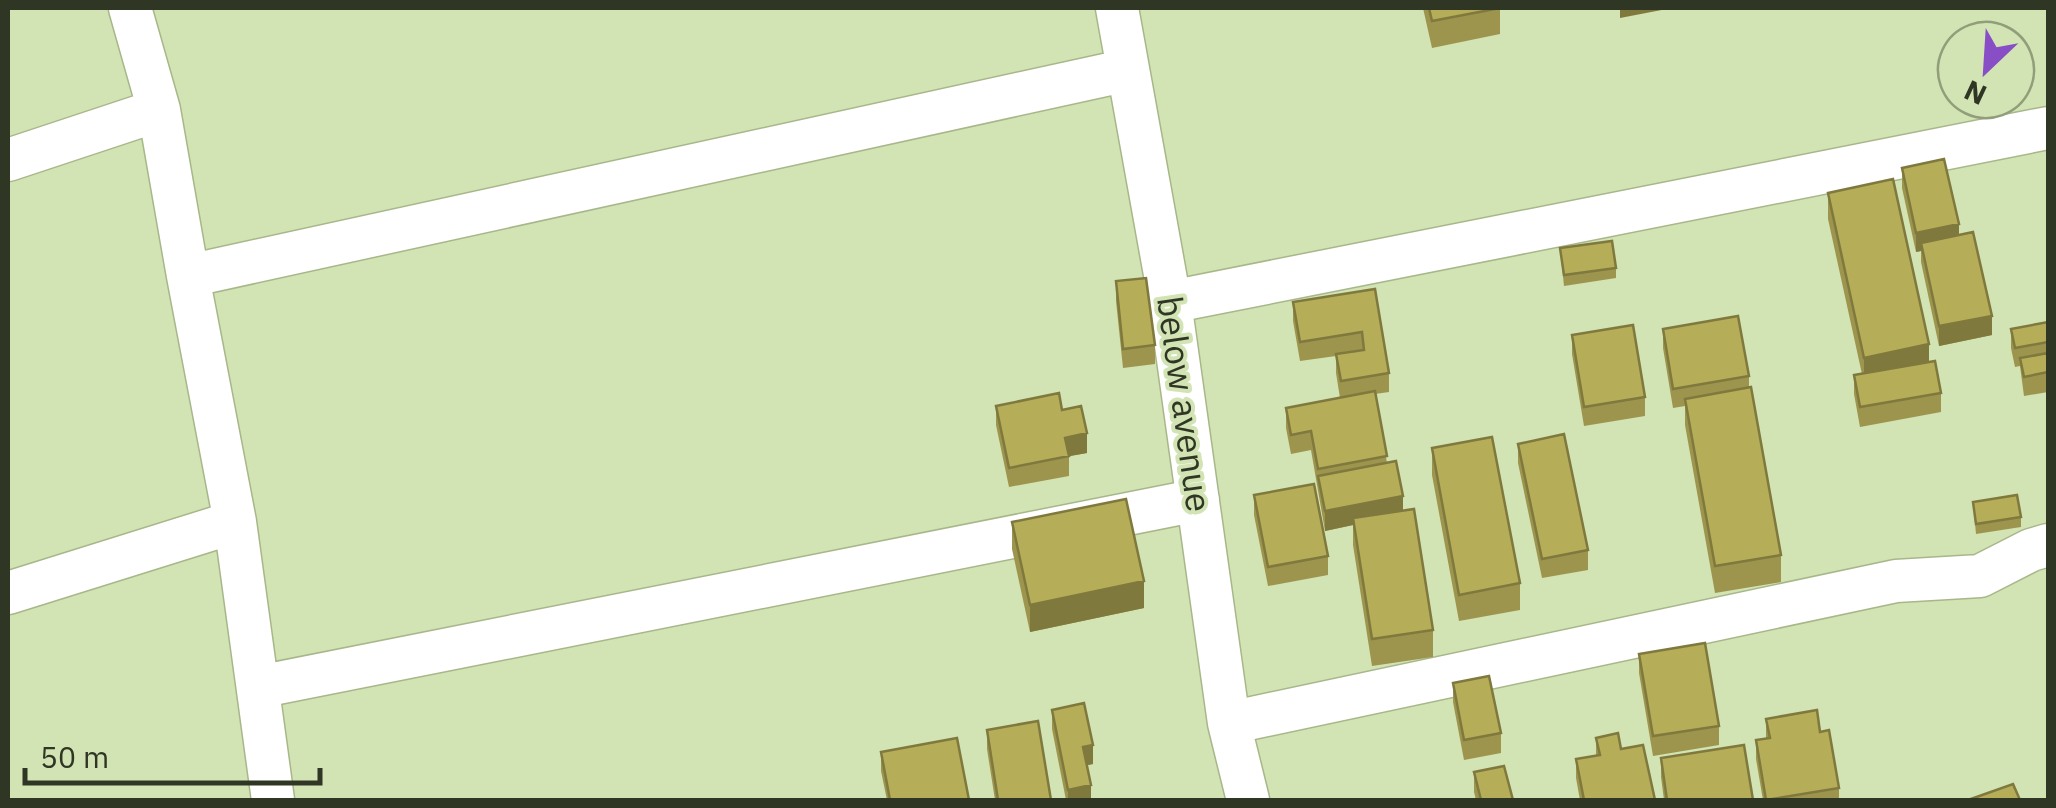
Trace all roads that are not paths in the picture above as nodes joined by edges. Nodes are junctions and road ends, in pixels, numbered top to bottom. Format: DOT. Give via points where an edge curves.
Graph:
graph roads {
  1 [pos="130,8"];
  2 [pos="1116,8"];
  3 [pos="1128,70"];
  4 [pos="159,110"];
  5 [pos="2048,128"];
  6 [pos="8,160"];
  7 [pos="188,276"];
  8 [pos="1170,302"];
  9 [pos="1198,500"];
  10 [pos="235,522"];
  11 [pos="2048,545"];
  12 [pos="8,592"];
  13 [pos="258,687"];
  14 [pos="1229,723"];
  15 [pos="273,800"];
  16 [pos="1248,800"];
  1 -- 4 [label="street"];
  2 -- 3 [label="street, below avenue"];
  3 -- 7 [label="street"];
  3 -- 8 [label="street, below avenue"];
  4 -- 6 [label="street"];
  4 -- 7 [label="street"];
  5 -- 8 [label="street"];
  7 -- 10 [label="street"];
  8 -- 9 [label="street, below avenue"];
  9 -- 13 [label="street"];
  9 -- 14 [label="street, below avenue"];
  10 -- 12 [label="street"];
  10 -- 13 [label="street"];
  11 -- 14 [label="street" via="1980,576 1896,581"];
  13 -- 15 [label="street"];
  14 -- 16 [label="street, below avenue"];
}
